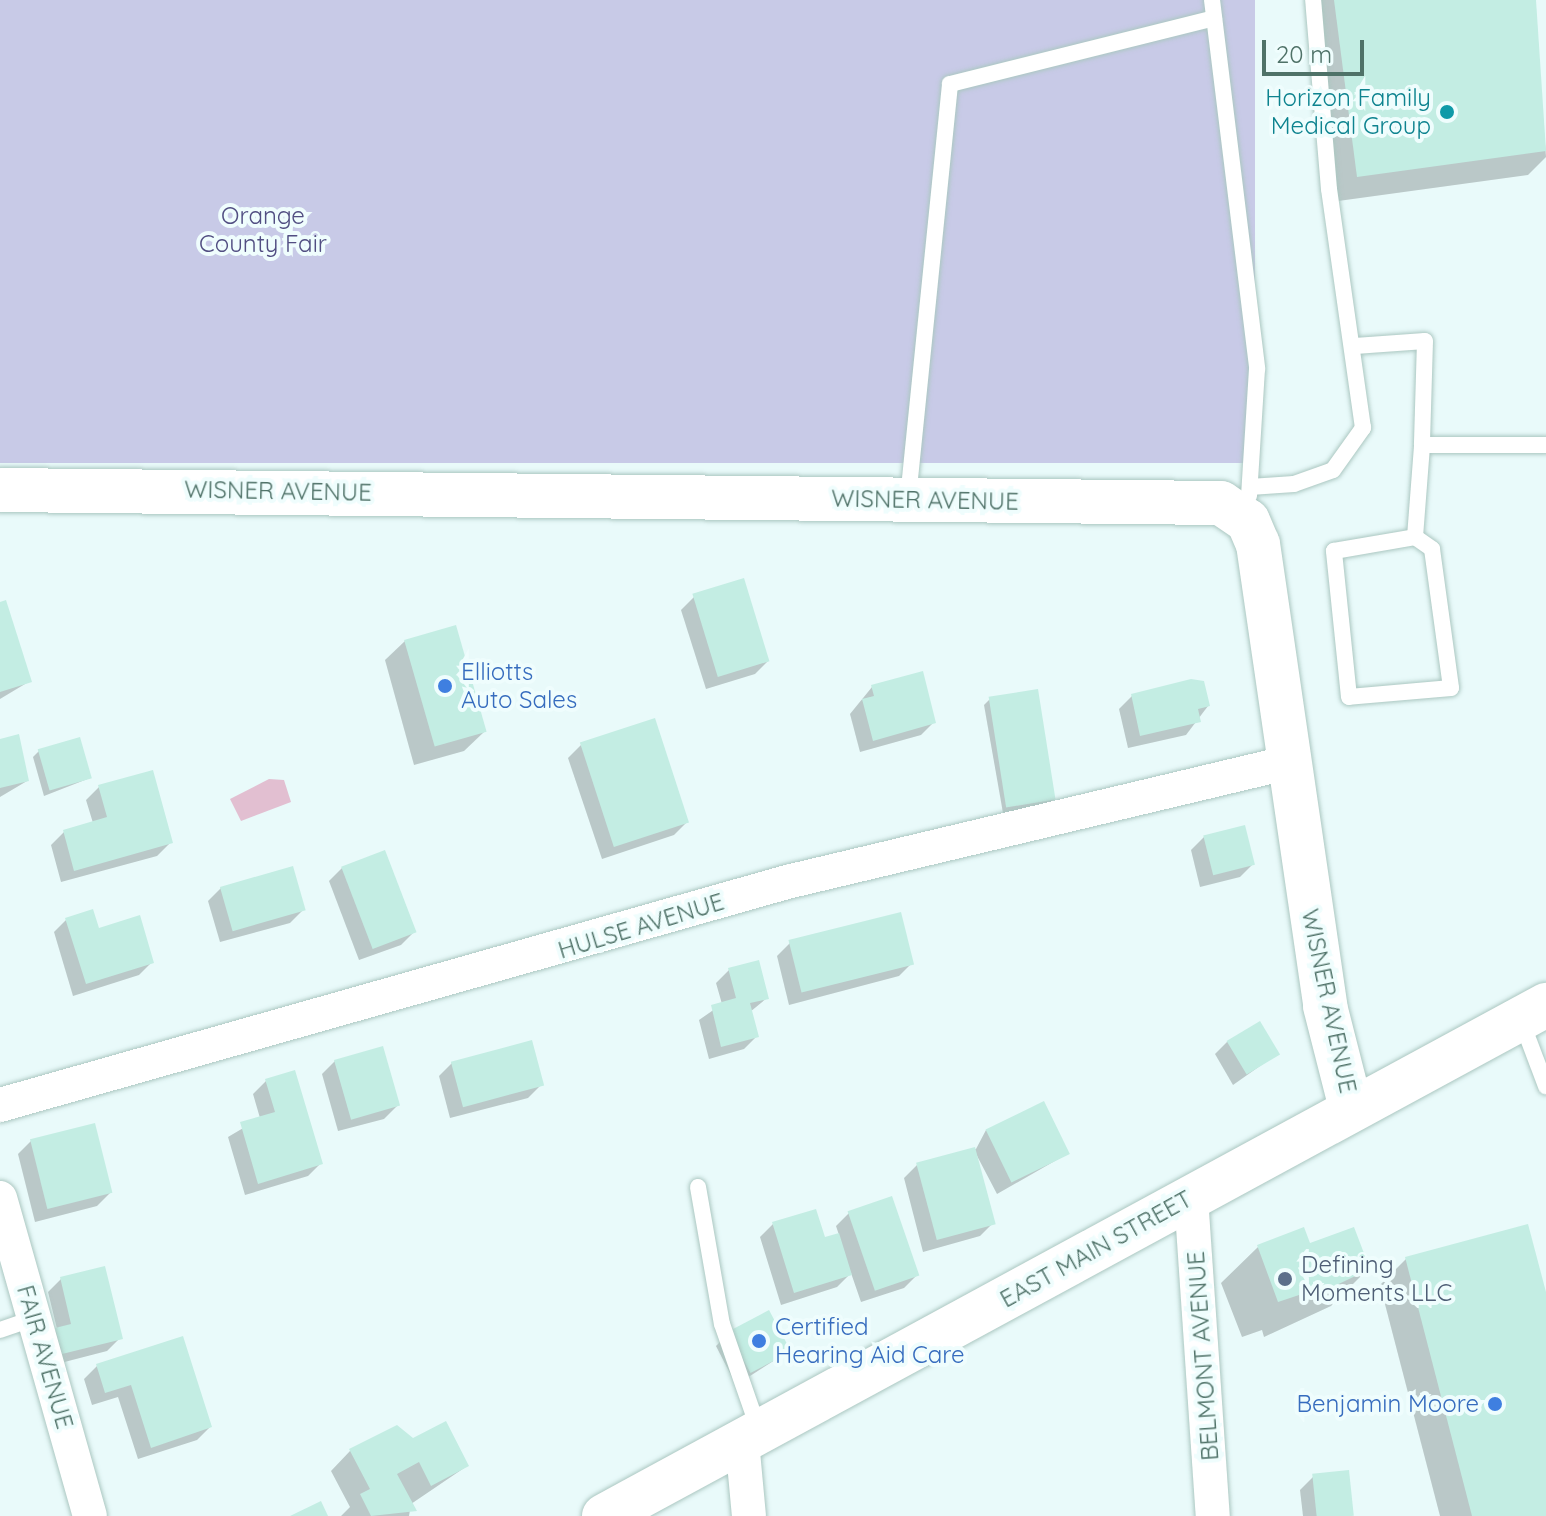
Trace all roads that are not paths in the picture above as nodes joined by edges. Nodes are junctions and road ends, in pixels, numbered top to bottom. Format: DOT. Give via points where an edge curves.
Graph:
graph roads {
  1 [pos="1212,0"];
  2 [pos="1313,0"];
  3 [pos="1214,18"];
  4 [pos="1355,346"];
  5 [pos="1422,445"];
  6 [pos="1546,445"];
  7 [pos="0,490"];
  8 [pos="908,499"];
  9 [pos="1249,504"];
  10 [pos="1415,537"];
  11 [pos="1286,763"];
  12 [pos="1533,1012"];
  13 [pos="1546,1086"];
  14 [pos="0,1105"];
  15 [pos="1351,1108"];
  16 [pos="698,1187"];
  17 [pos="1191,1197"];
  18 [pos="0,1198"];
  19 [pos="34,1318"];
  20 [pos="0,1330"];
  21 [pos="751,1436"];
  22 [pos="90,1516"];
  23 [pos="604,1516"];
  24 [pos="749,1516"];
  25 [pos="1213,1516"];
  1 -- 3 [label="lane"];
  2 -- 4 [label="lane" via="1329,189"];
  3 -- 8 [label="lane" via="950,84"];
  3 -- 9 [label="lane" via="1257,369"];
  4 -- 5 [label="lane" via="1425,341"];
  4 -- 9 [label="lane" via="1363,428 1333,470"];
  5 -- 6 [label="lane"];
  5 -- 10 [label="lane"];
  7 -- 8 [label="street, WISNER AVENUE"];
  8 -- 9 [label="street, WISNER AVENUE"];
  9 -- 11 [label="street, WISNER AVENUE"];
  10 -- 10 [label="lane" via="1334,551 1349,697 1451,688 1432,549"];
  11 -- 14 [label="street, HULSE AVENUE" via="787,882"];
  11 -- 15 [label="street, WISNER AVENUE" via="1325,1006"];
  12 -- 13 [label="lane"];
  12 -- 15 [label="street, EAST MAIN STREET"];
  15 -- 17 [label="street, EAST MAIN STREET"];
  16 -- 21 [label="lane" via="722,1324"];
  17 -- 21 [label="street, EAST MAIN STREET"];
  17 -- 25 [label="street, BELMONT AVENUE"];
  18 -- 19 [label="street, FAIR AVENUE"];
  19 -- 20 [label="lane"];
  19 -- 22 [label="street, FAIR AVENUE"];
  21 -- 23 [label="street, EAST MAIN STREET"];
  21 -- 24 [label="street"];
}
